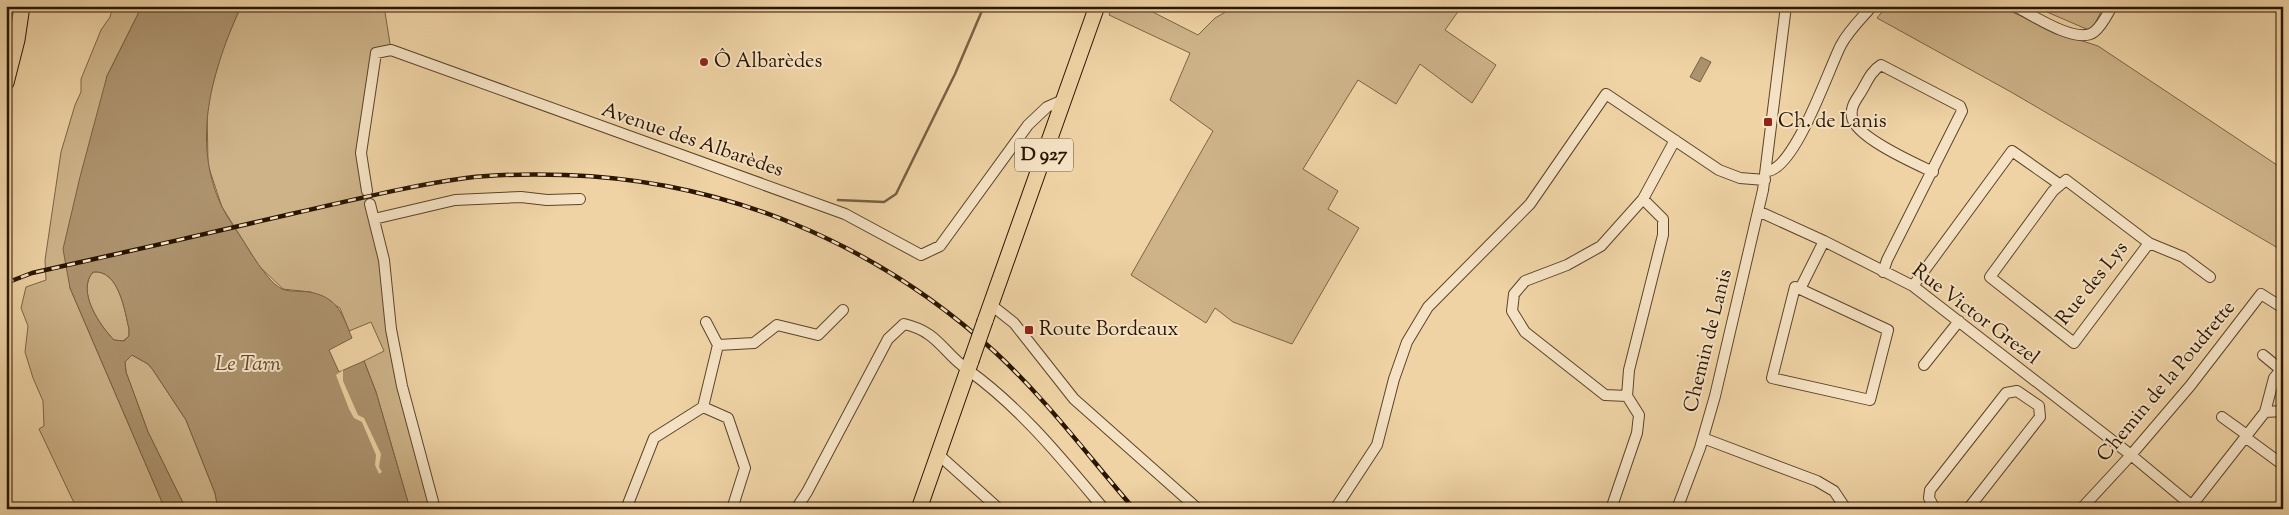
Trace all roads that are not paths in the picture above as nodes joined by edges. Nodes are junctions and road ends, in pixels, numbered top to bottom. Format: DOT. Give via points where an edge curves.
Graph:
graph roads {
  1 [pos="22,6"];
  2 [pos="1097,6"];
  3 [pos="1786,6"];
  4 [pos="1872,6"];
  5 [pos="2015,6"];
  6 [pos="2112,6"];
  7 [pos="6,83"];
  8 [pos="1063,100"];
  9 [pos="1676,140"];
  10 [pos="1933,172"];
  11 [pos="1766,175"];
  12 [pos="2059,184"];
  13 [pos="367,191"];
  14 [pos="580,199"];
  15 [pos="1643,199"];
  16 [pos="370,204"];
  17 [pos="1758,211"];
  18 [pos="374,219"];
  19 [pos="1824,241"];
  20 [pos="2149,243"];
  21 [pos="1883,272"];
  22 [pos="2210,277"];
  23 [pos="1913,286"];
  24 [pos="1800,289"];
  25 [pos="990,304"];
  26 [pos="2283,308"];
  27 [pos="844,310"];
  28 [pos="1959,321"];
  29 [pos="706,322"];
  30 [pos="718,345"];
  31 [pos="2263,355"];
  32 [pos="969,365"];
  33 [pos="1924,365"];
  34 [pos="2282,368"];
  35 [pos="2037,383"];
  36 [pos="1628,396"];
  37 [pos="2026,397"];
  38 [pos="704,407"];
  39 [pos="2283,411"];
  40 [pos="2265,412"];
  41 [pos="2222,416"];
  42 [pos="2246,436"];
  43 [pos="1702,438"];
  44 [pos="938,455"];
  45 [pos="2131,455"];
  46 [pos="2283,465"];
  47 [pos="2192,508"];
  48 [pos="435,509"];
  49 [pos="626,509"];
  50 [pos="732,509"];
  51 [pos="796,509"];
  52 [pos="919,509"];
  53 [pos="999,509"];
  54 [pos="1104,509"];
  55 [pos="1198,509"];
  56 [pos="1335,509"];
  57 [pos="1611,509"];
  58 [pos="1677,509"];
  59 [pos="1846,509"];
  60 [pos="1934,509"];
  61 [pos="1968,509"];
  62 [pos="2081,509"];
  1 -- 7 [label="main road"];
  2 -- 8 [label="main road, D 927"];
  3 -- 11 [label="street, Chemin de Lanis"];
  4 -- 11 [label="street" via="1841,46 1803,130 1778,165"];
  5 -- 6 [label="street" via="2079,36 2093,33"];
  8 -- 13 [label="street, Avenue des Albarèdes" via="1047,107 1028,125 940,246 921,255 845,214 391,50 376,53 361,153"];
  8 -- 25 [label="main road, D 927"];
  9 -- 11 [label="street" via="1732,176"];
  9 -- 15 [label="street"];
  9 -- 56 [label="street" via="1606,94 1530,204 1428,307 1407,342 1377,445"];
  10 -- 10 [label="street" via="1962,111 1960,106 1881,65 1874,69 1852,108 1852,118 1859,130"];
  10 -- 21 [label="street"];
  11 -- 17 [label="street, Chemin de Lanis"];
  12 -- 20 [label="street, Rue des Lys" via="2066,180"];
  12 -- 20 [label="street, Rue des Lys" via="1990,277 2074,343"];
  12 -- 23 [label="street, Rue des Lys" via="2012,151"];
  14 -- 18 [label="street" via="455,200"];
  15 -- 36 [label="street" via="1663,219 1663,236 1629,370"];
  15 -- 36 [label="street" via="1601,246 1567,265 1525,281 1514,294 1512,312 1525,332 1606,395"];
  16 -- 18 [label="street"];
  17 -- 19 [label="street, Rue Victor Grezel"];
  17 -- 43 [label="street, Chemin de Lanis"];
  18 -- 48 [label="street" via="384,260 391,330 402,386"];
  19 -- 21 [label="street, Rue Victor Grezel"];
  19 -- 24 [label="street"];
  20 -- 22 [label="street, Rue des Lys" via="2183,257"];
  21 -- 23 [label="street, Rue Victor Grezel"];
  23 -- 28 [label="street, Rue Victor Grezel"];
  24 -- 24 [label="street" via="1888,330 1870,400 1772,378 1795,287"];
  25 -- 32 [label="main road, D 927, bridge"];
  25 -- 55 [label="street" via="1014,323 1074,399"];
  26 -- 45 [label="street, Chemin de la Poudrette" via="2261,294"];
  27 -- 30 [label="street" via="818,335 777,325 754,343"];
  28 -- 33 [label="street"];
  28 -- 35 [label="street, Rue Victor Grezel"];
  29 -- 30 [label="street"];
  30 -- 38 [label="street"];
  31 -- 34 [label="street"];
  32 -- 44 [label="main road, D 927"];
  32 -- 51 [label="street" via="920,328 904,324 888,339"];
  32 -- 54 [label="street" via="1044,437"];
  34 -- 40 [label="street" via="2274,378"];
  35 -- 37 [label="street"];
  35 -- 45 [label="street, Rue Victor Grezel"];
  36 -- 57 [label="street" via="1639,415 1638,433"];
  37 -- 60 [label="street" via="2017,391 2006,393 1930,490 1929,498"];
  37 -- 61 [label="street" via="2038,406 2040,417"];
  38 -- 49 [label="street" via="654,438"];
  38 -- 50 [label="street" via="728,418 745,468"];
  39 -- 40 [label="street"];
  40 -- 42 [label="street"];
  41 -- 42 [label="street"];
  42 -- 46 [label="street"];
  42 -- 47 [label="street"];
  43 -- 58 [label="street, Chemin de Lanis"];
  43 -- 59 [label="street" via="1816,481 1834,491"];
  44 -- 52 [label="main road, D 927"];
  44 -- 53 [label="street"];
  45 -- 47 [label="street, Rue Victor Grezel"];
  45 -- 62 [label="street, Chemin de la Poudrette"];
}
